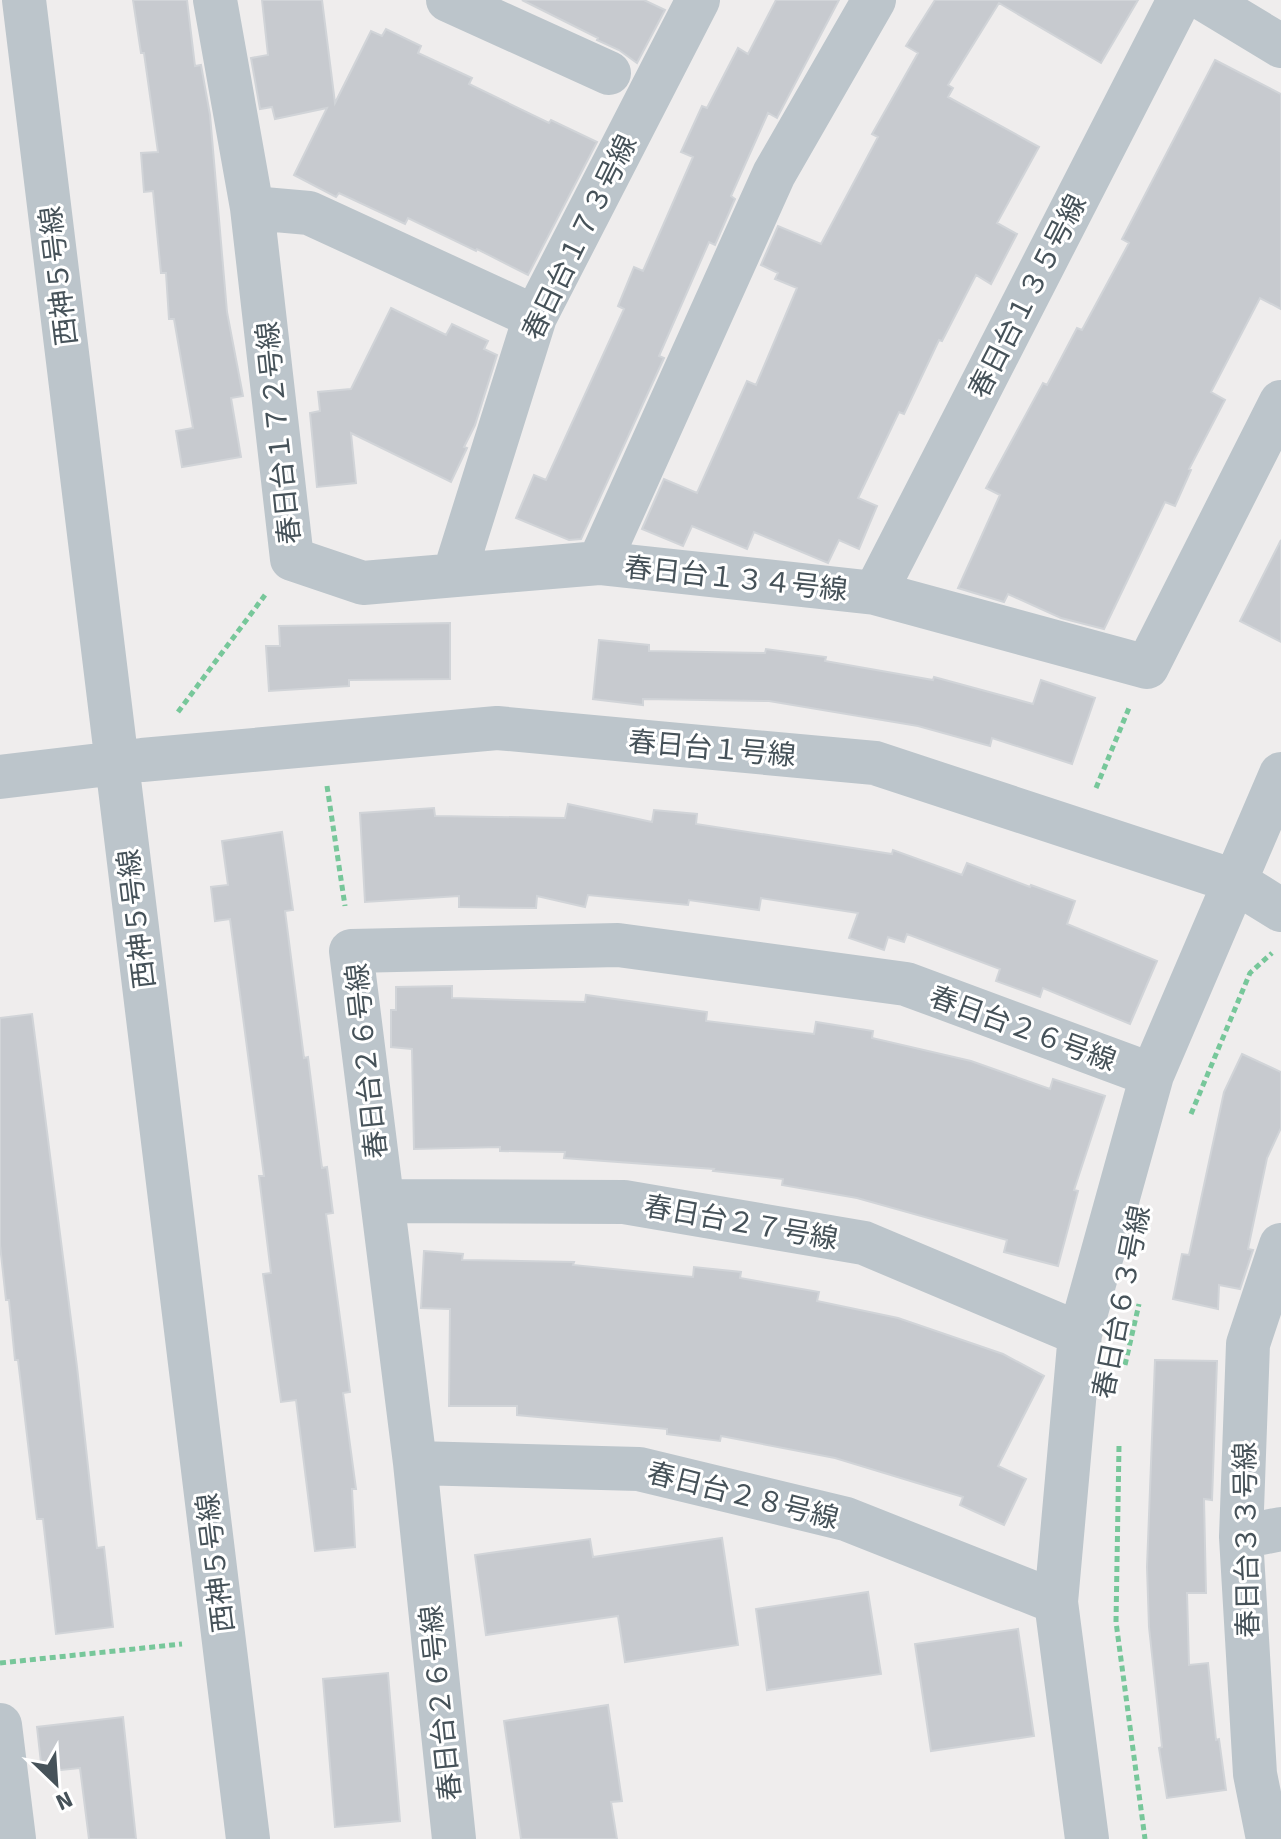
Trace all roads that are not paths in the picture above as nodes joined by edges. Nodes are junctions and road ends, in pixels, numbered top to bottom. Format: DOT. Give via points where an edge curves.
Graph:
graph roads {
  1 [pos="24,0"];
  2 [pos="215,0"];
  3 [pos="448,0"];
  4 [pos="698,0"];
  5 [pos="874,0"];
  6 [pos="1179,0"];
  7 [pos="1205,0"];
  8 [pos="1281,46"];
  9 [pos="609,73"];
  10 [pos="252,208"];
  11 [pos="535,317"];
  12 [pos="1281,402"];
  13 [pos="599,563"];
  14 [pos="454,575"];
  15 [pos="875,593"];
  16 [pos="130,761"];
  17 [pos="1281,774"];
  18 [pos="0,777"];
  19 [pos="1234,881"];
  20 [pos="1281,910"];
  21 [pos="1152,1075"];
  22 [pos="383,1201"];
  23 [pos="1281,1245"];
  24 [pos="1080,1334"];
  25 [pos="415,1463"];
  26 [pos="1261,1533"];
  27 [pos="1056,1602"];
  28 [pos="0,1725"];
  29 [pos="1268,1772"];
  30 [pos="4,1788"];
  31 [pos="14,1839"];
  32 [pos="248,1839"];
  33 [pos="454,1839"];
  34 [pos="1087,1839"];
  35 [pos="1268,1839"];
  1 -- 16 [label="street, 西神５号線"];
  2 -- 10 [label="street, 春日台１７２号線"];
  3 -- 9 [label="street"];
  4 -- 11 [label="street, 春日台１７３号線"];
  5 -- 13 [label="street, 春日台１３４号線" via="774,174"];
  6 -- 15 [label="street, 春日台１３５号線"];
  7 -- 8 [label="street"];
  10 -- 11 [label="street" via="309,213"];
  10 -- 14 [label="street, 春日台１７２号線" via="292,559 363,583"];
  11 -- 14 [label="street, 春日台１７３号線"];
  12 -- 15 [label="street, 春日台１３４号線" via="1147,667"];
  13 -- 14 [label="street, 春日台１７２号線"];
  13 -- 15 [label="street, 春日台１３４号線"];
  16 -- 18 [label="street, 春日台１号線"];
  16 -- 19 [label="street, 春日台１号線" via="497,728 875,763"];
  16 -- 32 [label="street, 西神５号線"];
  17 -- 19 [label="street, 春日台２６号線"];
  19 -- 20 [label="street, 春日台１号線"];
  19 -- 21 [label="street, 春日台２６号線"];
  21 -- 22 [label="street, 春日台２６号線" via="906,984 618,945 351,951"];
  21 -- 24 [label="street, 春日台２６号線"];
  22 -- 24 [label="street, 春日台２７号線" via="624,1202 864,1243"];
  22 -- 25 [label="street, 春日台２６号線"];
  23 -- 26 [label="street, 春日台３３号線" via="1248,1344"];
  24 -- 27 [label="street, 春日台２６号線"];
  25 -- 27 [label="street, 春日台２８号線" via="639,1469 846,1519"];
  25 -- 33 [label="street, 春日台２６号線"];
  26 -- 29 [label="street, 春日台３３号線"];
  27 -- 34 [label="street, 春日台２６号線"];
  28 -- 30 [label="street"];
  29 -- 35 [label="street, 春日台３３号線"];
  30 -- 31 [label="street"];
}
